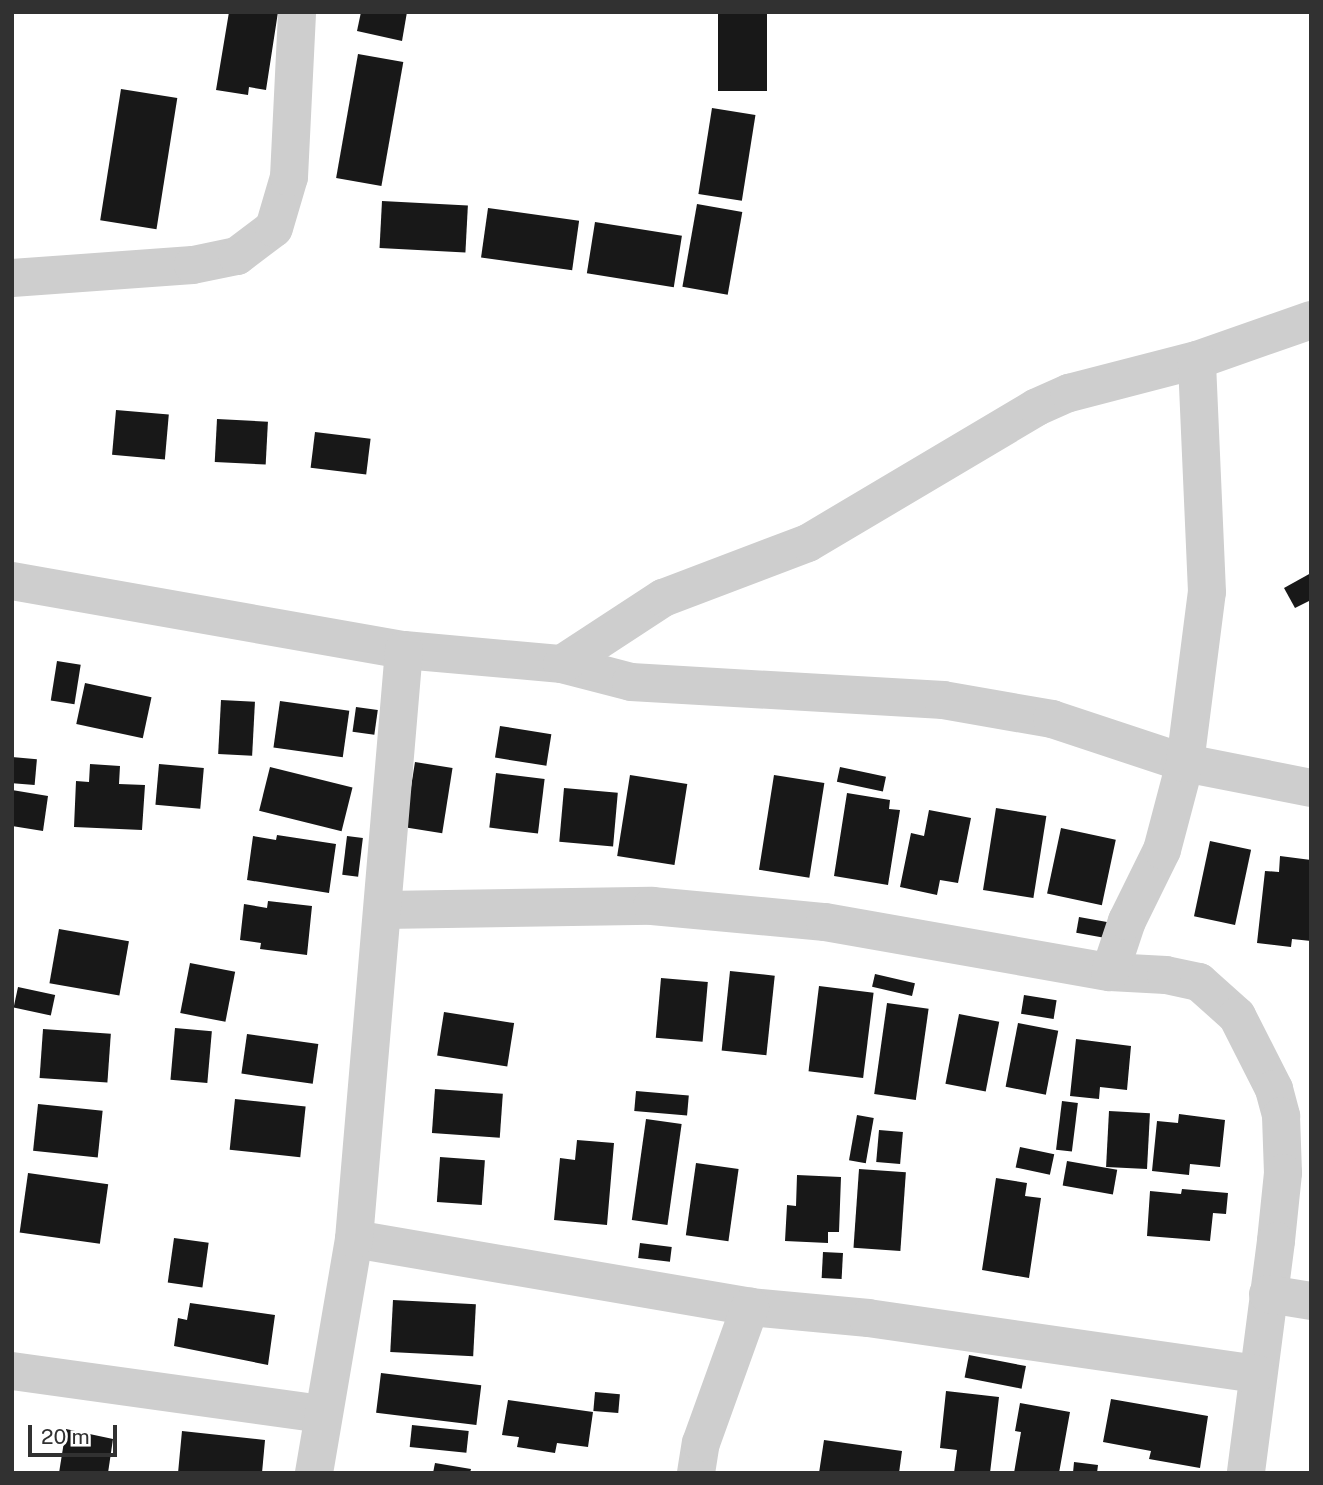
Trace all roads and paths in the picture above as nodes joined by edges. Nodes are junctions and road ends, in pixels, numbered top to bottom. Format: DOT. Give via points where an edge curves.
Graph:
graph roads {
  1 [pos="297,12"];
  2 [pos="12,278"];
  3 [pos="1311,320"];
  4 [pos="1197,360"];
  5 [pos="12,581"];
  6 [pos="404,650"];
  7 [pos="562,664"];
  8 [pos="1185,763"];
  9 [pos="1311,788"];
  10 [pos="384,910"];
  11 [pos="1110,972"];
  12 [pos="354,1239"];
  13 [pos="1268,1294"];
  14 [pos="1311,1301"];
  15 [pos="750,1307"];
  16 [pos="12,1371"];
  17 [pos="1256,1374"];
  18 [pos="320,1414"];
  19 [pos="314,1473"];
  20 [pos="696,1473"];
  21 [pos="1246,1473"];
  1 -- 2 [label="street" via="289,177 274,228 237,256 192,265"];
  3 -- 4 [label="street"];
  4 -- 7 [label="street" via="1069,393 1014,418 808,543 663,598"];
  4 -- 8 [label="street" via="1207,592"];
  5 -- 6 [label="street"];
  6 -- 7 [label="street"];
  6 -- 10 [label="street"];
  7 -- 8 [label="street" via="631,682 943,700 1052,719"];
  8 -- 9 [label="street"];
  8 -- 11 [label="street" via="1162,850 1127,921"];
  10 -- 11 [label="street" via="652,906 825,922"];
  10 -- 12 [label="street"];
  11 -- 13 [label="street" via="1199,982 1237,1016 1249,1035 1281,1116 1283,1173"];
  12 -- 15 [label="street"];
  12 -- 18 [label="street"];
  13 -- 14 [label="street"];
  13 -- 17 [label="street"];
  15 -- 17 [label="street" via="868,1318"];
  15 -- 20 [label="street" via="701,1443"];
  16 -- 18 [label="street"];
  17 -- 21 [label="street"];
  18 -- 19 [label="street"];
}
